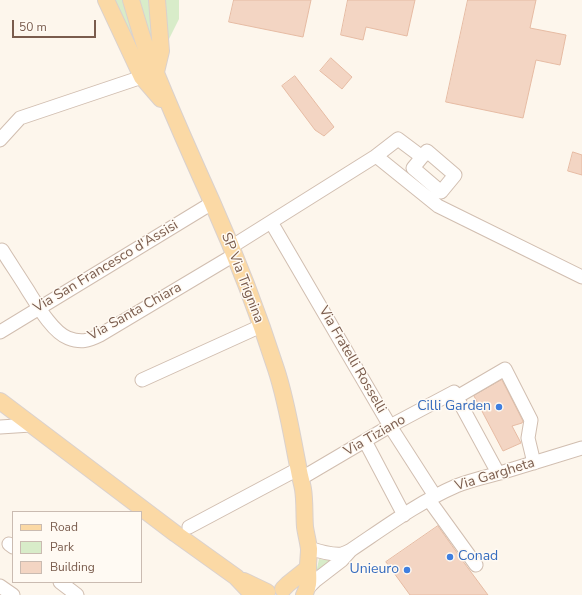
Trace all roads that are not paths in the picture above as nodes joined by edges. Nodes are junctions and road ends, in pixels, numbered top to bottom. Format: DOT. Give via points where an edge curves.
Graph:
graph roads {
  1 [pos="106,0"];
  2 [pos="131,0"];
  3 [pos="157,0"];
  4 [pos="149,74"];
  5 [pos="0,140"];
  6 [pos="376,156"];
  7 [pos="422,157"];
  8 [pos="212,203"];
  9 [pos="271,222"];
  10 [pos="2,250"];
  11 [pos="232,251"];
  12 [pos="582,277"];
  13 [pos="39,308"];
  14 [pos="261,326"];
  15 [pos="0,332"];
  16 [pos="142,380"];
  17 [pos="457,397"];
  18 [pos="0,401"];
  19 [pos="31,425"];
  20 [pos="390,426"];
  21 [pos="0,427"];
  22 [pos="365,441"];
  23 [pos="582,448"];
  24 [pos="534,463"];
  25 [pos="299,474"];
  26 [pos="498,474"];
  27 [pos="432,498"];
  28 [pos="404,515"];
  29 [pos="189,527"];
  30 [pos="309,548"];
  31 [pos="351,550"];
  32 [pos="476,565"];
  33 [pos="308,568"];
  34 [pos="61,583"];
  35 [pos="0,586"];
  36 [pos="297,592"];
  37 [pos="261,594"];
  38 [pos="13,595"];
  39 [pos="77,595"];
  1 -- 4 [label="main road"];
  2 -- 4 [label="main road, SP Via Trignina" via="146,46"];
  3 -- 4 [label="main road" via="161,51"];
  4 -- 5 [label="street" via="20,118"];
  4 -- 8 [label="main road, SP Via Trignina" via="171,110"];
  6 -- 7 [label="street, Via Santa Chiara" via="398,140"];
  6 -- 9 [label="street, Via Santa Chiara"];
  6 -- 12 [label="street" via="438,206"];
  8 -- 11 [label="main road, SP Via Trignina"];
  8 -- 13 [label="street, Via San Francesco d'Assisi"];
  9 -- 11 [label="street, Via Santa Chiara"];
  9 -- 20 [label="street, Via Fratelli Rosselli"];
  10 -- 13 [label="street, Via Santa Chiara"];
  11 -- 13 [label="street, Via Santa Chiara" via="90,341 67,338 56,330"];
  11 -- 14 [label="main road, SP Via Trignina"];
  13 -- 15 [label="street, Via San Francesco d'Assisi"];
  14 -- 16 [label="street"];
  14 -- 25 [label="main road, SP Via Trignina" via="287,407"];
  17 -- 20 [label="street, Via Tiziano" via="454,392"];
  17 -- 24 [label="street" via="505,369 532,420 528,438"];
  17 -- 26 [label="street"];
  18 -- 19 [label="main road"];
  19 -- 21 [label="street"];
  19 -- 37 [label="main road"];
  20 -- 22 [label="street, Via Tiziano"];
  20 -- 27 [label="street, Via Fratelli Rosselli"];
  22 -- 25 [label="street, Via Tiziano"];
  22 -- 28 [label="street"];
  23 -- 24 [label="street, Via Gargheta"];
  24 -- 26 [label="street, Via Gargheta"];
  25 -- 29 [label="street, Via Tiziano"];
  25 -- 30 [label="main road, SP Via Trignina"];
  26 -- 27 [label="street, Via Gargheta" via="474,479"];
  27 -- 28 [label="street, Via Gargheta"];
  27 -- 32 [label="street, Via Fratelli Rosselli"];
  28 -- 31 [label="street, Via Gargheta"];
  30 -- 31 [label="street" via="340,554"];
  30 -- 33 [label="main road, SP Via Trignina"];
  31 -- 36 [label="street" via="342,560"];
  33 -- 36 [label="main road, SP Via Trignina" via="309,578"];
  33 -- 36 [label="main road" via="288,584"];
  34 -- 39 [label="street"];
  35 -- 38 [label="street"];
  36 -- 37 [label="main road" via="278,589"];
}
